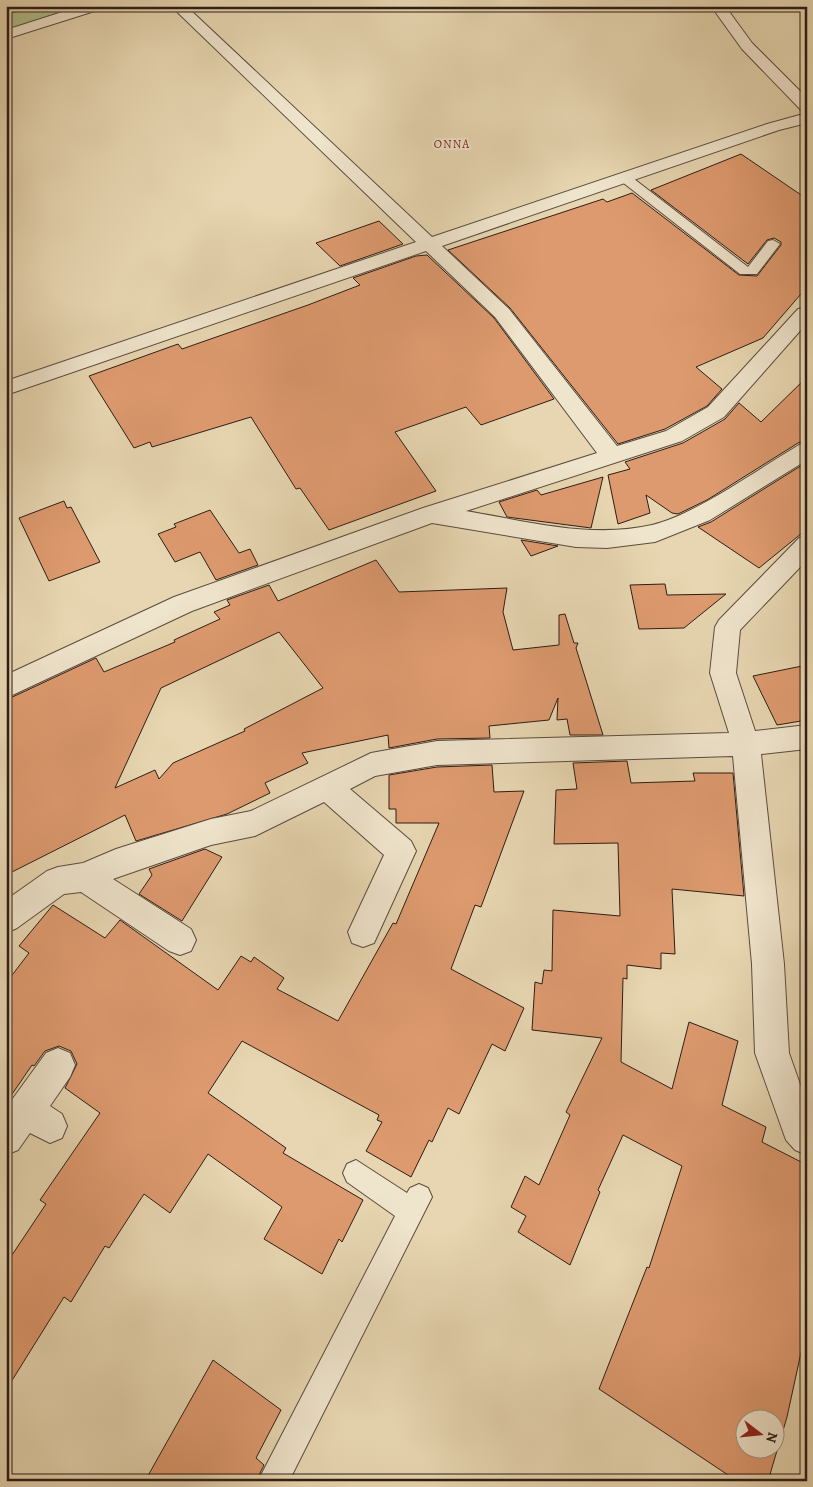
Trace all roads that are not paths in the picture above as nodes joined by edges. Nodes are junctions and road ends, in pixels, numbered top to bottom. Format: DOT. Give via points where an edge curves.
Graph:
graph roads {
  1 [pos="96,6"];
  2 [pos="178,6"];
  3 [pos="718,6"];
  4 [pos="6,35"];
  5 [pos="807,107"];
  6 [pos="807,118"];
  7 [pos="625,178"];
  8 [pos="773,244"];
  9 [pos="430,245"];
  10 [pos="805,313"];
  11 [pos="6,388"];
  12 [pos="807,450"];
  13 [pos="612,456"];
  14 [pos="430,514"];
  15 [pos="807,544"];
  16 [pos="6,687"];
  17 [pos="807,737"];
  18 [pos="746,744"];
  19 [pos="327,787"];
  20 [pos="85,877"];
  21 [pos="6,918"];
  22 [pos="363,932"];
  23 [pos="180,940"];
  24 [pos="58,1065"];
  25 [pos="6,1138"];
  26 [pos="807,1138"];
  27 [pos="356,1173"];
  28 [pos="273,1481"];
  1 -- 4 [label="street"];
  2 -- 9 [label="street"];
  3 -- 5 [label="street" via="747,46"];
  6 -- 7 [label="street" via="773,126"];
  7 -- 8 [label="lane" via="745,271 752,271"];
  7 -- 9 [label="street"];
  9 -- 11 [label="street"];
  9 -- 13 [label="street" via="502,313"];
  10 -- 13 [label="street" via="716,412 674,436"];
  12 -- 14 [label="street" via="702,514 655,533 607,539 576,538"];
  13 -- 14 [label="street"];
  14 -- 16 [label="street" via="183,604"];
  15 -- 18 [label="street" via="728,627 723,673"];
  17 -- 18 [label="street"];
  18 -- 19 [label="street" via="438,753 414,749"];
  18 -- 26 [label="street" via="768,964 772,1053 798,1128"];
  19 -- 20 [label="street" via="255,823 211,832 116,862"];
  19 -- 22 [label="street" via="401,850"];
  20 -- 21 [label="street" via="58,881"];
  20 -- 23 [label="street"];
  24 -- 25 [label="street" via="38,1118"];
  27 -- 28 [label="lane" via="415,1204"];
}
